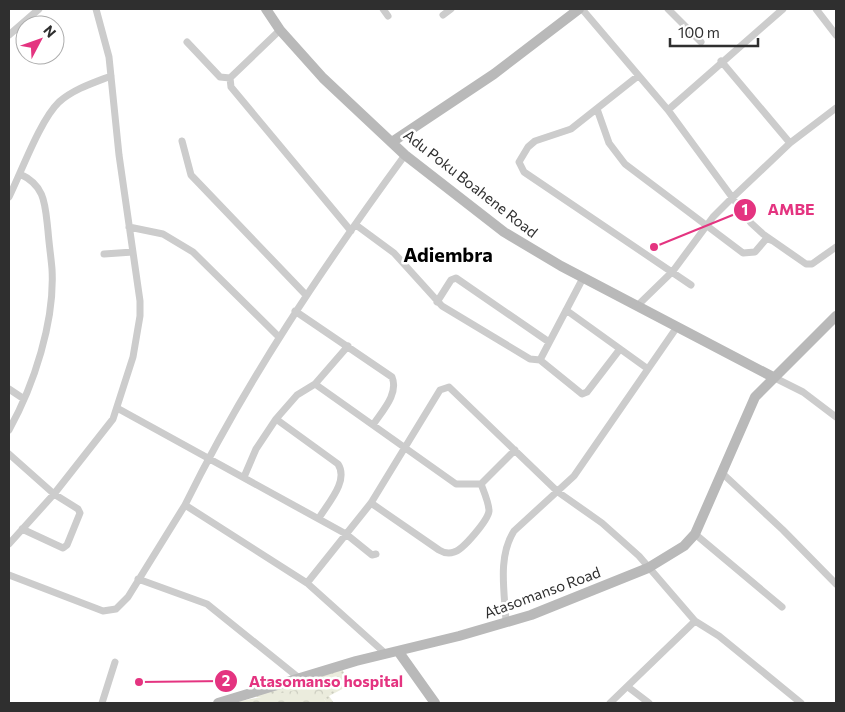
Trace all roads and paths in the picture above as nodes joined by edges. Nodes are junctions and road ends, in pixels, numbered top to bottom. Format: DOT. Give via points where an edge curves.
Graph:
graph roads {
  1 [pos="39,9"];
  2 [pos="96,9"];
  3 [pos="266,9"];
  4 [pos="383,9"];
  5 [pos="451,9"];
  6 [pos="580,9"];
  7 [pos="668,9"];
  8 [pos="783,9"];
  9 [pos="816,9"];
  10 [pos="443,15"];
  11 [pos="388,16"];
  12 [pos="280,30"];
  13 [pos="9,35"];
  14 [pos="836,35"];
  15 [pos="187,42"];
  16 [pos="701,42"];
  17 [pos="721,62"];
  18 [pos="111,76"];
  19 [pos="638,76"];
  20 [pos="230,78"];
  21 [pos="836,108"];
  22 [pos="597,109"];
  23 [pos="668,110"];
  24 [pos="182,140"];
  25 [pos="392,142"];
  26 [pos="790,143"];
  27 [pos="405,155"];
  28 [pos="20,174"];
  29 [pos="9,197"];
  30 [pos="732,198"];
  31 [pos="356,225"];
  32 [pos="707,225"];
  33 [pos="129,227"];
  34 [pos="351,231"];
  35 [pos="773,241"];
  36 [pos="836,247"];
  37 [pos="133,252"];
  38 [pos="104,254"];
  39 [pos="672,271"];
  40 [pos="583,278"];
  41 [pos="691,285"];
  42 [pos="306,294"];
  43 [pos="438,302"];
  44 [pos="637,306"];
  45 [pos="566,310"];
  46 [pos="295,311"];
  47 [pos="836,316"];
  48 [pos="677,327"];
  49 [pos="279,337"];
  50 [pos="549,342"];
  51 [pos="348,346"];
  52 [pos="620,349"];
  53 [pos="540,360"];
  54 [pos="648,369"];
  55 [pos="773,377"];
  56 [pos="314,384"];
  57 [pos="9,389"];
  58 [pos="24,399"];
  59 [pos="117,408"];
  60 [pos="836,417"];
  61 [pos="276,419"];
  62 [pos="373,424"];
  63 [pos="9,430"];
  64 [pos="404,447"];
  65 [pos="515,450"];
  66 [pos="9,454"];
  67 [pos="209,457"];
  68 [pos="722,473"];
  69 [pos="244,477"];
  70 [pos="481,484"];
  71 [pos="558,492"];
  72 [pos="54,494"];
  73 [pos="371,503"];
  74 [pos="185,505"];
  75 [pos="318,518"];
  76 [pos="22,529"];
  77 [pos="346,534"];
  78 [pos="695,534"];
  79 [pos="9,544"];
  80 [pos="376,554"];
  81 [pos="648,568"];
  82 [pos="9,575"];
  83 [pos="138,580"];
  84 [pos="307,583"];
  85 [pos="836,584"];
  86 [pos="782,607"];
  87 [pos="695,621"];
  88 [pos="506,623"];
  89 [pos="398,651"];
  90 [pos="386,654"];
  91 [pos="115,662"];
  92 [pos="299,678"];
  93 [pos="628,687"];
  94 [pos="432,702"];
  95 [pos="102,703"];
  96 [pos="218,703"];
  97 [pos="610,703"];
  98 [pos="649,703"];
  99 [pos="802,703"];
  1 -- 13 [label="street"];
  2 -- 18 [label="street" via="108,49"];
  3 -- 12 [label="street, Adu Poku Boahene Road"];
  4 -- 11 [label="street"];
  5 -- 10 [label="street"];
  6 -- 19 [label="street"];
  6 -- 25 [label="street" via="494,74"];
  7 -- 16 [label="street"];
  8 -- 17 [label="street"];
  9 -- 14 [label="street"];
  12 -- 20 [label="street"];
  12 -- 25 [label="street, Adu Poku Boahene Road" via="323,78"];
  15 -- 20 [label="street" via="220,77"];
  17 -- 23 [label="street"];
  17 -- 26 [label="street"];
  18 -- 28 [label="street" via="59,102 33,144"];
  18 -- 33 [label="street"];
  19 -- 22 [label="street"];
  19 -- 23 [label="street"];
  20 -- 34 [label="street" via="232,87"];
  21 -- 26 [label="street"];
  22 -- 32 [label="street" via="609,143 625,164"];
  22 -- 39 [label="street" via="564,132 535,141 520,160 520,166 524,172"];
  23 -- 30 [label="street"];
  24 -- 42 [label="street" via="191,175"];
  25 -- 27 [label="street, Adu Poku Boahene Road"];
  26 -- 30 [label="street"];
  27 -- 31 [label="street"];
  27 -- 40 [label="street, Adu Poku Boahene Road" via="504,232"];
  28 -- 29 [label="street"];
  28 -- 58 [label="street" via="39,187 45,207 52,271 50,306 32,382"];
  30 -- 32 [label="street"];
  30 -- 35 [label="street" via="756,229"];
  31 -- 34 [label="street"];
  31 -- 43 [label="street" via="394,253"];
  32 -- 35 [label="street" via="743,253 755,252 767,238"];
  32 -- 39 [label="street"];
  33 -- 37 [label="street"];
  33 -- 49 [label="street" via="163,234 193,252"];
  34 -- 42 [label="street"];
  35 -- 36 [label="street" via="802,263 810,265"];
  37 -- 38 [label="street"];
  37 -- 59 [label="street" via="140,316"];
  39 -- 41 [label="street"];
  39 -- 44 [label="street"];
  40 -- 44 [label="street, Adu Poku Boahene Road"];
  40 -- 45 [label="street"];
  42 -- 46 [label="street"];
  43 -- 50 [label="street" via="451,280 456,278"];
  43 -- 53 [label="street" via="530,359"];
  44 -- 48 [label="street, Adu Poku Boahene Road"];
  45 -- 50 [label="street"];
  45 -- 52 [label="street"];
  46 -- 49 [label="street"];
  46 -- 51 [label="street"];
  47 -- 55 [label="street, Atasomanso Road"];
  48 -- 54 [label="street"];
  48 -- 55 [label="street, Adu Poku Boahene Road"];
  49 -- 67 [label="street"];
  50 -- 53 [label="street"];
  51 -- 56 [label="street"];
  51 -- 62 [label="street" via="388,372 395,383 393,393"];
  52 -- 53 [label="street" via="585,393"];
  52 -- 54 [label="street"];
  54 -- 71 [label="street" via="574,476"];
  55 -- 60 [label="street" via="803,392"];
  55 -- 68 [label="street, Atasomanso Road" via="748,410"];
  56 -- 61 [label="street" via="297,395"];
  56 -- 62 [label="street"];
  57 -- 58 [label="street"];
  58 -- 63 [label="street"];
  59 -- 67 [label="street"];
  59 -- 72 [label="street" via="109,426"];
  61 -- 69 [label="street" via="256,449"];
  61 -- 75 [label="street" via="341,469 340,485"];
  62 -- 64 [label="street"];
  64 -- 65 [label="street" via="440,390 449,387"];
  64 -- 70 [label="street" via="456,484"];
  64 -- 73 [label="street"];
  65 -- 70 [label="street"];
  65 -- 71 [label="street"];
  66 -- 72 [label="street"];
  67 -- 69 [label="street"];
  67 -- 74 [label="street"];
  68 -- 78 [label="street, Atasomanso Road"];
  68 -- 85 [label="street"];
  69 -- 75 [label="street"];
  70 -- 73 [label="street" via="488,514 458,551 449,553 439,550"];
  71 -- 81 [label="street" via="602,523"];
  71 -- 88 [label="street" via="514,531 505,550"];
  72 -- 76 [label="street"];
  72 -- 76 [label="street" via="80,513 66,547 60,548"];
  73 -- 77 [label="street"];
  74 -- 83 [label="street"];
  74 -- 84 [label="street"];
  75 -- 77 [label="street"];
  76 -- 79 [label="street"];
  77 -- 80 [label="street" via="372,555"];
  77 -- 84 [label="street"];
  78 -- 81 [label="street, Atasomanso Road" via="684,546"];
  78 -- 86 [label="street"];
  81 -- 87 [label="street"];
  81 -- 88 [label="street, Atasomanso Road"];
  82 -- 83 [label="street" via="110,611 122,604"];
  83 -- 92 [label="street" via="207,604"];
  84 -- 90 [label="street"];
  87 -- 93 [label="street"];
  87 -- 99 [label="street" via="719,636"];
  88 -- 89 [label="street, Atasomanso Road"];
  89 -- 90 [label="street, Atasomanso Road"];
  89 -- 94 [label="street"];
  90 -- 92 [label="street, Atasomanso Road"];
  91 -- 95 [label="street"];
  92 -- 96 [label="street, Atasomanso Road"];
  93 -- 97 [label="street"];
  93 -- 98 [label="street"];
}
